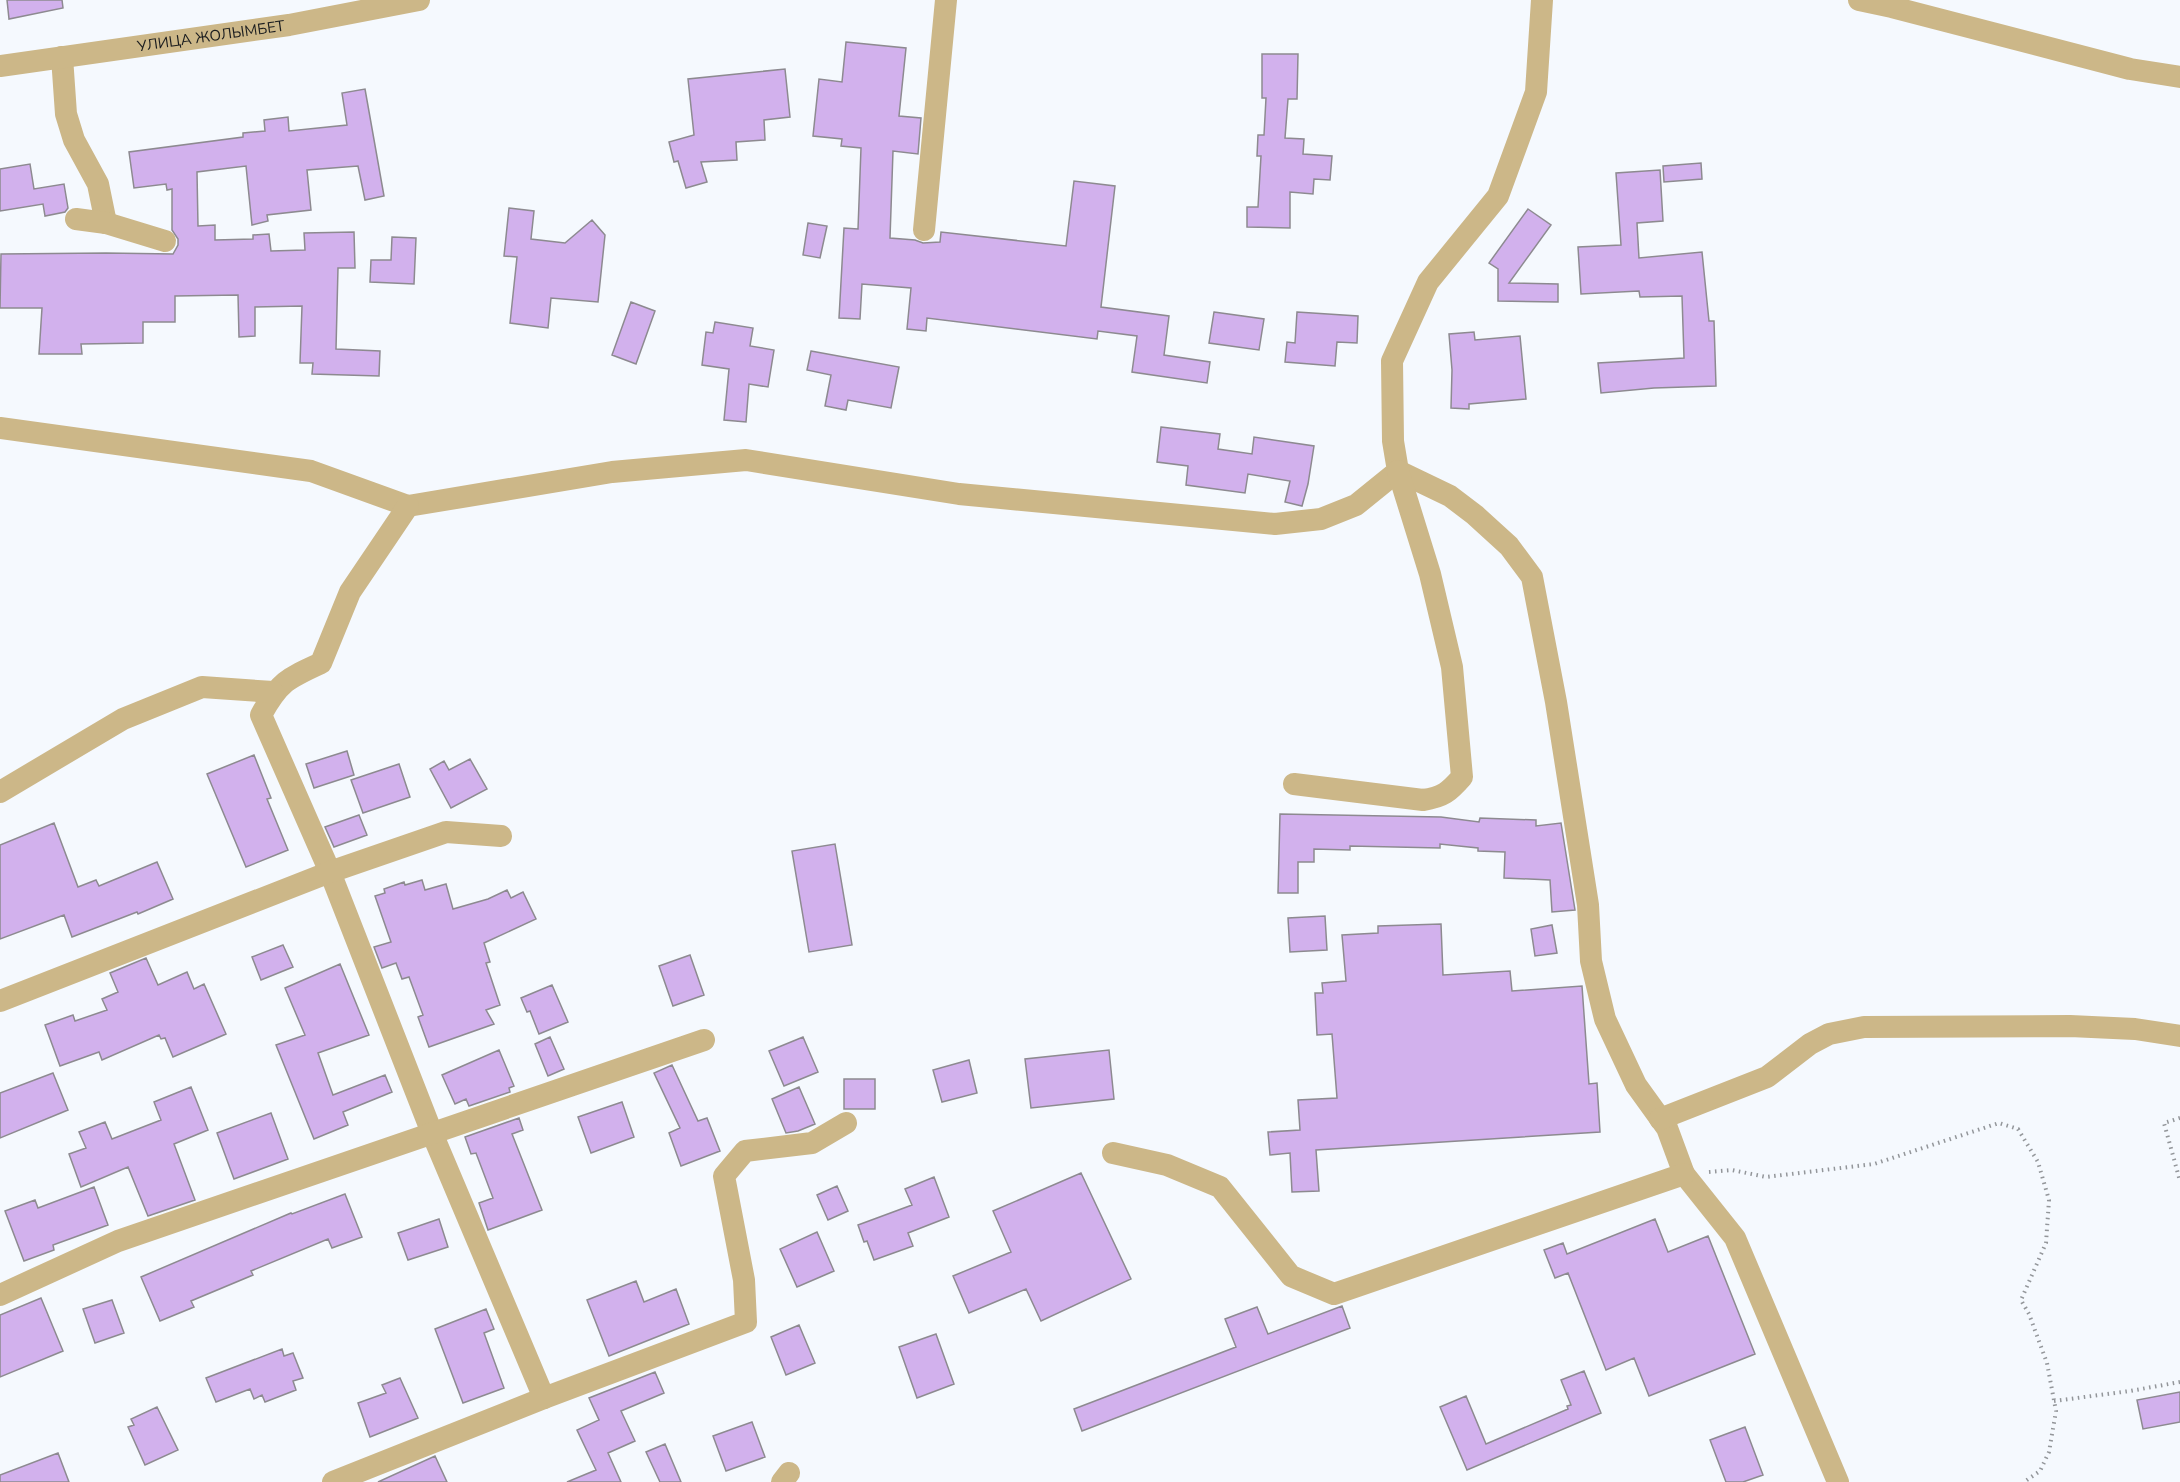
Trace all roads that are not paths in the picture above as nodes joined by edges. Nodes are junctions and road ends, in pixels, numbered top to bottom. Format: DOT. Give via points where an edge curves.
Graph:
graph roads {
  1 [pos="419,0"];
  2 [pos="946,0"];
  3 [pos="1542,0"];
  4 [pos="1859,0"];
  5 [pos="1892,3"];
  6 [pos="62,57"];
  7 [pos="0,66"];
  8 [pos="2180,77"];
  9 [pos="76,219"];
  10 [pos="106,223"];
  11 [pos="924,230"];
  12 [pos="165,241"];
  13 [pos="0,428"];
  14 [pos="1398,471"];
  15 [pos="408,506"];
  16 [pos="273,692"];
  17 [pos="1294,784"];
  18 [pos="0,792"];
  19 [pos="501,836"];
  20 [pos="330,873"];
  21 [pos="0,1000"];
  22 [pos="2180,1036"];
  23 [pos="704,1040"];
  24 [pos="1660,1119"];
  25 [pos="846,1123"];
  26 [pos="432,1133"];
  27 [pos="1113,1153"];
  28 [pos="1684,1174"];
  29 [pos="0,1294"];
  30 [pos="544,1398"];
  31 [pos="333,1482"];
  32 [pos="1838,1482"];
  1 -- 6 [label="street, УЛИЦА ЖОЛЫМБЕТ" via="290,25"];
  2 -- 11 [label="street"];
  3 -- 14 [label="street" via="1536,92 1498,196 1428,282 1392,361 1393,441"];
  4 -- 5 [label="street"];
  5 -- 8 [label="street" via="2130,69"];
  6 -- 7 [label="street, УЛИЦА ЖОЛЫМБЕТ"];
  6 -- 10 [label="street" via="66,114 74,140 98,184"];
  9 -- 10 [label="street"];
  10 -- 12 [label="street"];
  13 -- 15 [label="street" via="311,471"];
  14 -- 15 [label="street" via="1356,505 1321,519 1275,524 959,494 746,460 612,472"];
  14 -- 17 [label="street" via="1430,574 1452,668 1462,777 1439,797 1423,800"];
  14 -- 24 [label="street" via="1450,496 1509,546 1532,577 1588,905 1592,961 1605,1019 1636,1085"];
  15 -- 16 [label="street" via="350,592 321,663 292,676"];
  16 -- 18 [label="street" via="202,687 123,718"];
  16 -- 20 [label="street" via="261,715"];
  19 -- 20 [label="street" via="446,832"];
  20 -- 21 [label="street"];
  20 -- 26 [label="street"];
  22 -- 24 [label="street" via="2070,1026 1864,1027 1829,1034 1767,1077"];
  23 -- 26 [label="street"];
  24 -- 28 [label="street"];
  25 -- 30 [label="street" via="812,1143 745,1151 724,1176 744,1280 746,1322"];
  26 -- 29 [label="street" via="118,1241"];
  26 -- 30 [label="street"];
  27 -- 28 [label="street" via="1167,1165 1220,1187 1291,1276 1334,1293"];
  28 -- 32 [label="street" via="1735,1238"];
  30 -- 31 [label="street"];
}
